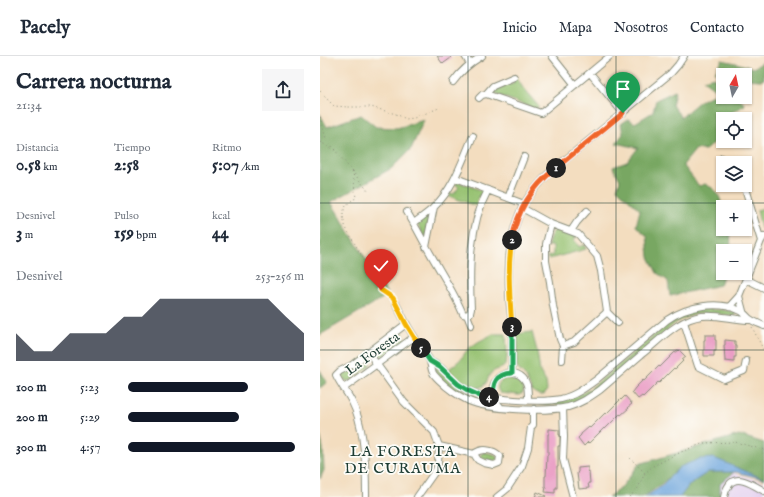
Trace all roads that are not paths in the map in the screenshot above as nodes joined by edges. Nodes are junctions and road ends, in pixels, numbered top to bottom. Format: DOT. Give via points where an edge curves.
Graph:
graph roads {
  1 [pos="464,56"];
  2 [pos="482,56"];
  3 [pos="552,56"];
  4 [pos="610,56"];
  5 [pos="684,56"];
  6 [pos="470,64"];
  7 [pos="590,73"];
  8 [pos="514,77"];
  9 [pos="454,82"];
  10 [pos="575,85"];
  11 [pos="486,94"];
  12 [pos="479,98"];
  13 [pos="623,113"];
  14 [pos="473,136"];
  15 [pos="524,157"];
  16 [pos="456,178"];
  17 [pos="488,190"];
  18 [pos="746,192"];
  19 [pos="508,198"];
  20 [pos="523,206"];
  21 [pos="434,207"];
  22 [pos="587,211"];
  23 [pos="406,212"];
  24 [pos="414,223"];
  25 [pos="551,224"];
  26 [pos="572,231"];
  27 [pos="762,239"];
  28 [pos="426,247"];
  29 [pos="752,264"];
  30 [pos="746,280"];
  31 [pos="748,280"];
  32 [pos="764,288"];
  33 [pos="739,296"];
  34 [pos="470,300"];
  35 [pos="457,301"];
  36 [pos="396,304"];
  37 [pos="730,307"];
  38 [pos="743,311"];
  39 [pos="607,312"];
  40 [pos="467,315"];
  41 [pos="751,320"];
  42 [pos="684,322"];
  43 [pos="406,324"];
  44 [pos="618,324"];
  45 [pos="471,325"];
  46 [pos="764,326"];
  47 [pos="414,337"];
  48 [pos="563,346"];
  49 [pos="368,352"];
  50 [pos="562,360"];
  51 [pos="746,360"];
  52 [pos="430,361"];
  53 [pos="377,364"];
  54 [pos="512,373"];
  55 [pos="344,388"];
  56 [pos="494,398"];
  57 [pos="528,400"];
  58 [pos="501,408"];
  59 [pos="563,408"];
  60 [pos="532,409"];
  61 [pos="439,446"];
  62 [pos="474,454"];
  63 [pos="764,491"];
  64 [pos="366,497"];
  65 [pos="417,497"];
  66 [pos="497,497"];
  67 [pos="573,497"];
  68 [pos="724,497"];
  1 -- 6 [label="street"];
  2 -- 6 [label="street"];
  3 -- 10 [label="street"];
  4 -- 7 [label="street"];
  5 -- 13 [label="street" via="680,67"];
  6 -- 9 [label="street"];
  7 -- 10 [label="street"];
  7 -- 13 [label="street"];
  8 -- 11 [label="street" via="493,86"];
  10 -- 11 [label="street" via="541,113"];
  11 -- 12 [label="street"];
  13 -- 20 [label="street" via="548,174 536,186"];
  14 -- 16 [label="street"];
  15 -- 19 [label="street"];
  16 -- 17 [label="street"];
  16 -- 21 [label="street"];
  17 -- 19 [label="street"];
  17 -- 34 [label="street" via="482,200 471,248"];
  18 -- 27 [label="street"];
  19 -- 20 [label="street"];
  20 -- 25 [label="street"];
  20 -- 54 [label="street" via="513,234 509,256"];
  21 -- 24 [label="street"];
  21 -- 28 [label="street"];
  22 -- 26 [label="street"];
  23 -- 24 [label="street"];
  24 -- 28 [label="street"];
  25 -- 26 [label="street"];
  25 -- 48 [label="street" via="546,244 546,261"];
  26 -- 39 [label="street" via="578,234 597,256"];
  27 -- 29 [label="street"];
  28 -- 35 [label="street"];
  30 -- 33 [label="street"];
  31 -- 32 [label="street"];
  33 -- 37 [label="street"];
  33 -- 38 [label="street"];
  34 -- 35 [label="street" via="462,304"];
  34 -- 40 [label="street" via="470,313"];
  35 -- 40 [label="street" via="463,314"];
  36 -- 43 [label="street"];
  37 -- 38 [label="street"];
  37 -- 57 [label="street" via="702,306 678,313 596,380 573,395 561,399"];
  38 -- 41 [label="street"];
  39 -- 44 [label="street"];
  39 -- 48 [label="street" via="574,342"];
  40 -- 45 [label="street"];
  41 -- 42 [label="street" via="700,316"];
  41 -- 46 [label="street"];
  42 -- 51 [label="street" via="698,366 724,379 744,372"];
  42 -- 59 [label="street" via="600,390 579,403"];
  43 -- 47 [label="street"];
  43 -- 49 [label="street, La Foresta"];
  47 -- 52 [label="street"];
  47 -- 53 [label="street, La Foresta"];
  48 -- 50 [label="street"];
  49 -- 53 [label="street"];
  49 -- 55 [label="street, La Foresta" via="336,375"];
  52 -- 56 [label="street" via="469,391"];
  52 -- 58 [label="street" via="433,373 456,394 469,401"];
  53 -- 55 [label="street, La Foresta"];
  53 -- 61 [label="street" via="404,402 434,432"];
  54 -- 56 [label="street" via="500,376 496,380"];
  54 -- 57 [label="street" via="518,374 526,383"];
  55 -- 64 [label="street" via="358,416 366,470"];
  56 -- 57 [label="street"];
  56 -- 58 [label="street"];
  58 -- 60 [label="street"];
  59 -- 60 [label="street"];
  59 -- 67 [label="street" via="563,459"];
  60 -- 66 [label="street" via="528,448 522,466 507,489"];
  61 -- 62 [label="street"];
  61 -- 65 [label="street" via="436,470"];
  63 -- 68 [label="street" via="748,482 735,480 727,488"];
}
